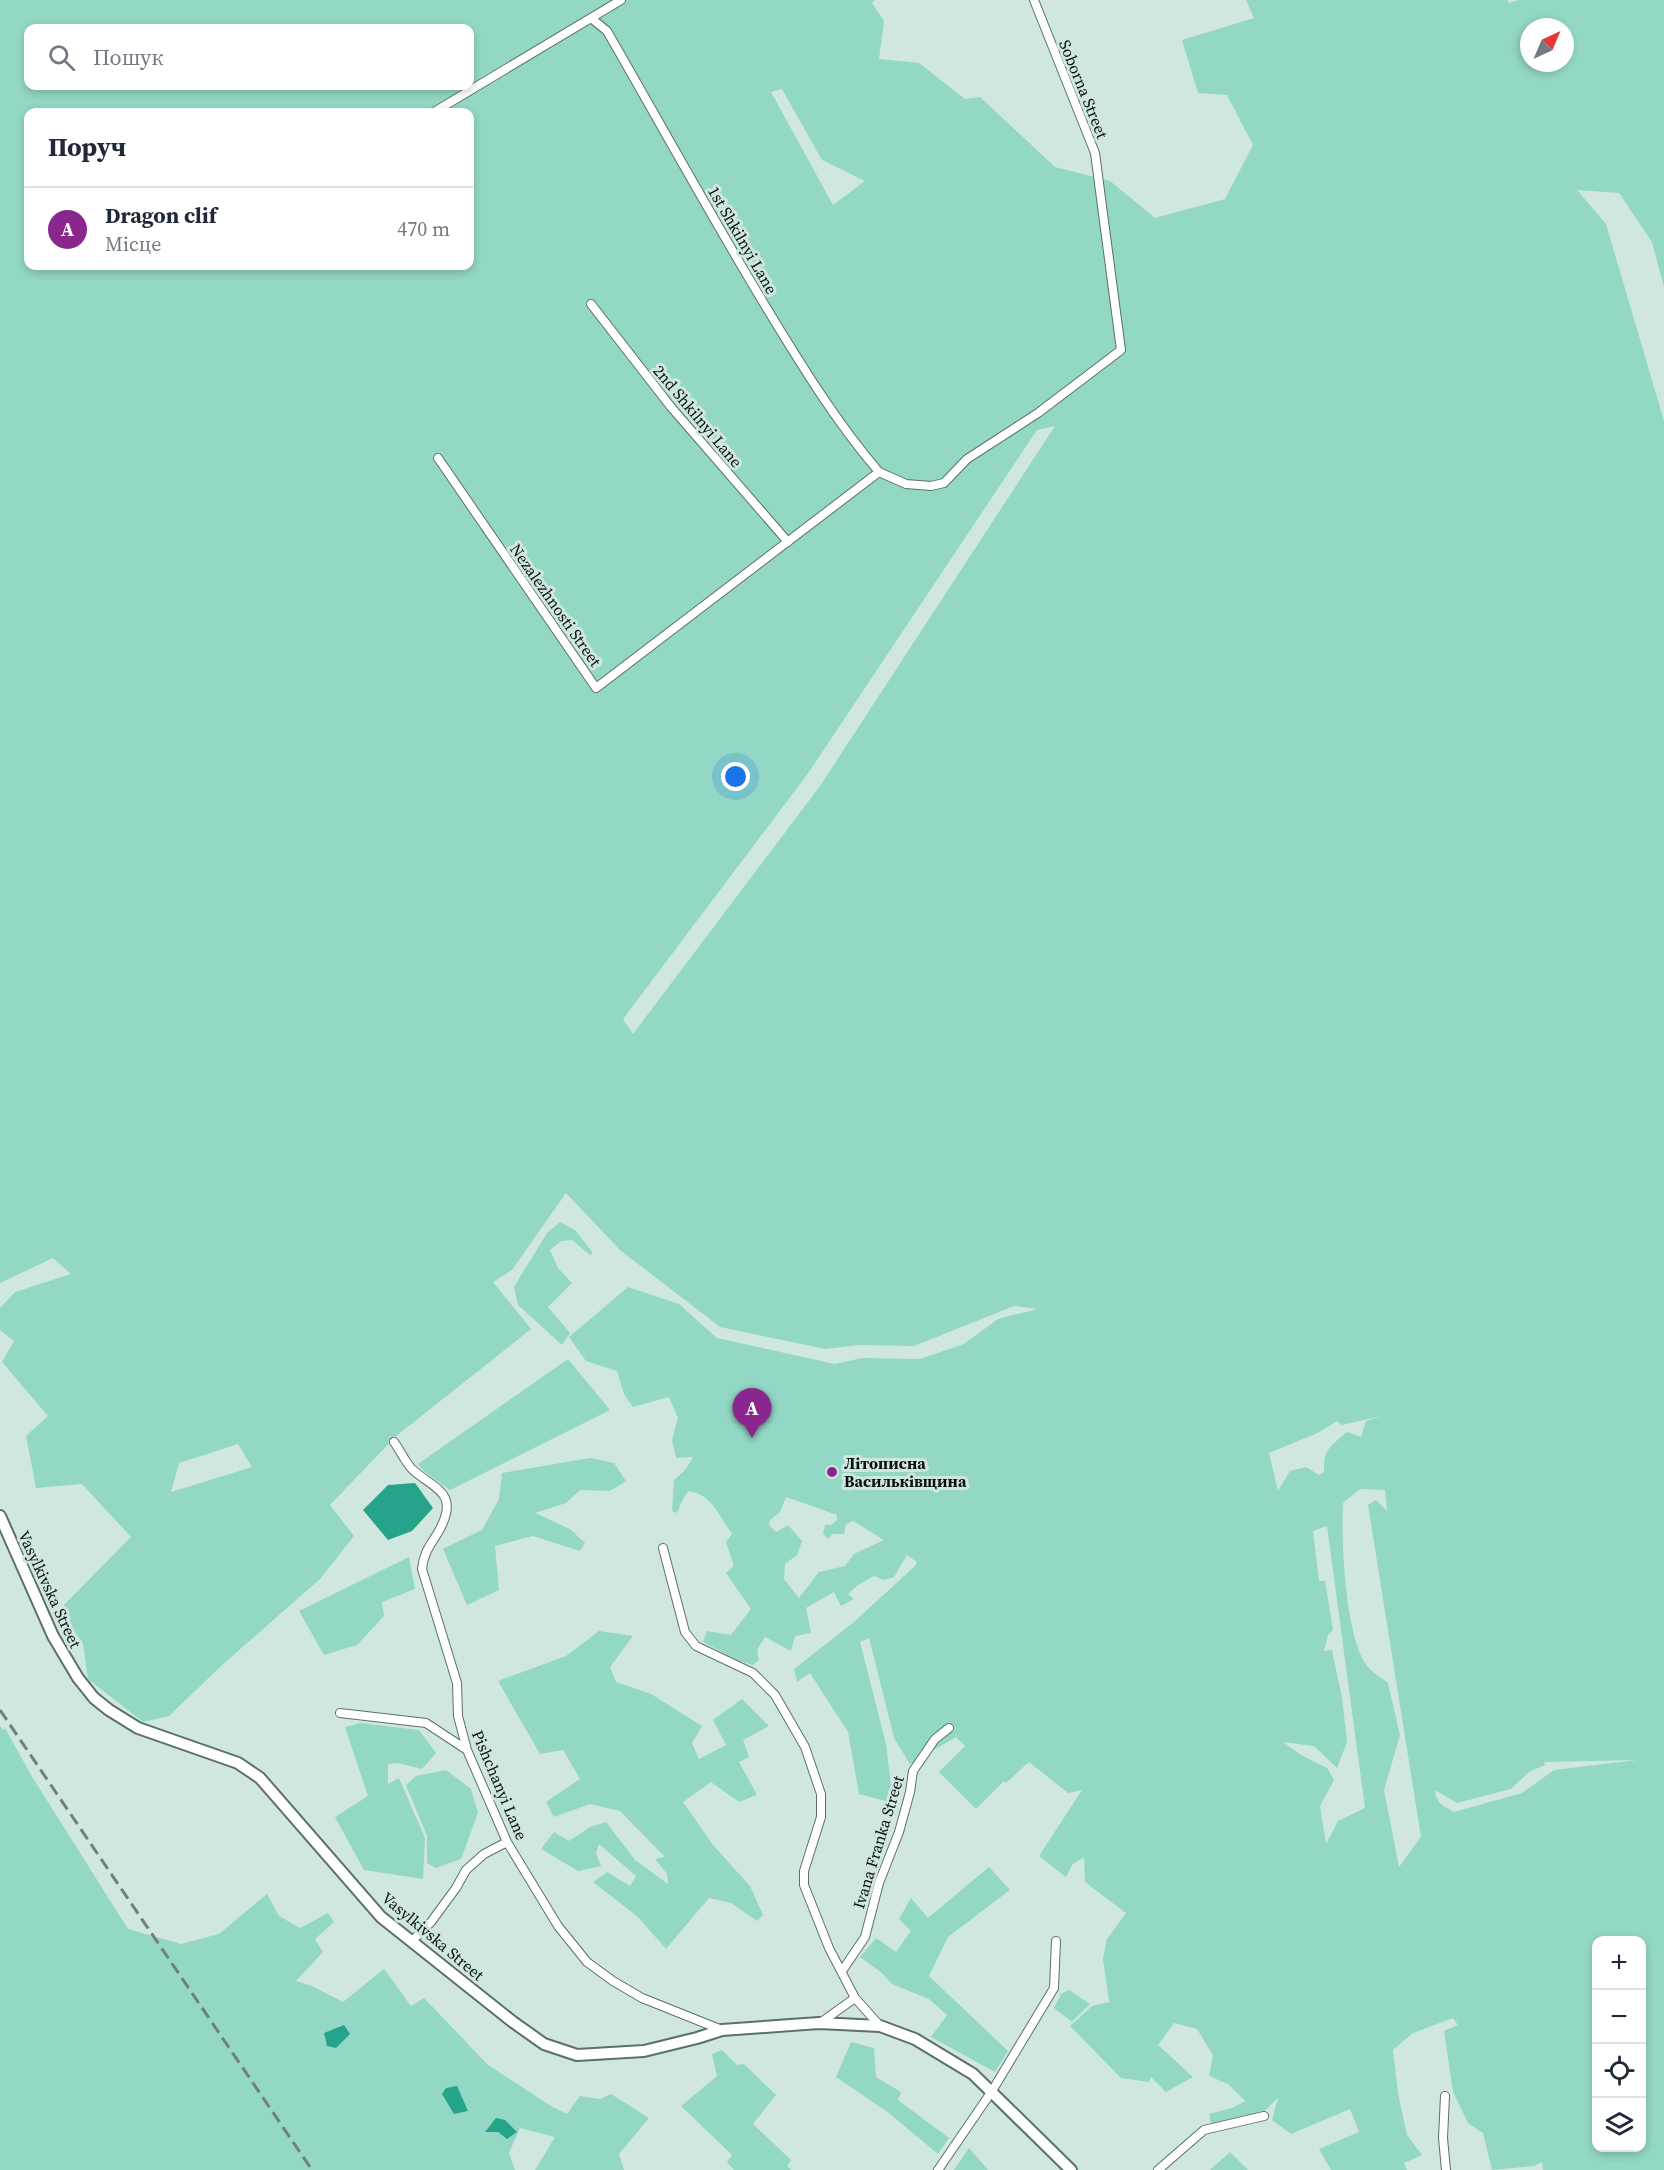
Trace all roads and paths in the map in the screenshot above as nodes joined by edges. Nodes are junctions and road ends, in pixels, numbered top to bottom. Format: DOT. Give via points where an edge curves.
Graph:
graph roads {
  1 [pos="621,0"];
  2 [pos="1034,0"];
  3 [pos="591,18"];
  4 [pos="474,88"];
  5 [pos="471,90"];
  6 [pos="441,108"];
  7 [pos="591,304"];
  8 [pos="438,458"];
  9 [pos="879,472"];
  10 [pos="788,542"];
  11 [pos="394,1442"];
  12 [pos="0,1516"];
  13 [pos="663,1548"];
  14 [pos="340,1713"];
  15 [pos="949,1728"];
  16 [pos="467,1749"];
  17 [pos="507,1842"];
  18 [pos="1056,1941"];
  19 [pos="411,1942"];
  20 [pos="842,1971"];
  21 [pos="855,1998"];
  22 [pos="819,2024"];
  23 [pos="880,2026"];
  24 [pos="722,2030"];
  25 [pos="992,2091"];
  26 [pos="1445,2096"];
  27 [pos="1264,2116"];
  28 [pos="938,2170"];
  29 [pos="1071,2170"];
  30 [pos="1158,2170"];
  31 [pos="1446,2170"];
  1 -- 3 [label="street"];
  2 -- 9 [label="street, Soborna Street" via="1095,153 1121,350 1038,413 966,459 944,483 906,484"];
  3 -- 4 [label="street"];
  3 -- 9 [label="street, 1st Shkilnyi Lane" via="608,31 720,231 793,351"];
  5 -- 6 [label="street"];
  7 -- 10 [label="street, 2nd Shkilnyi Lane" via="670,407"];
  8 -- 10 [label="street, Nezalezhnosti Street" via="596,688"];
  9 -- 10 [label="street"];
  11 -- 16 [label="street, Pishchanyi Lane" via="412,1469 441,1489 447,1505 442,1527 429,1544 422,1569 458,1683 458,1716"];
  12 -- 19 [label="street, Vasylkivska Street" via="53,1636 94,1698 138,1728 238,1763 260,1778 381,1917"];
  13 -- 20 [label="street" via="685,1632 696,1646 753,1672 775,1695 805,1747 822,1794 821,1818 806,1863 804,1885"];
  14 -- 16 [label="street" via="426,1723"];
  15 -- 20 [label="street, Ivana Franka Street" via="935,1739 913,1771 899,1832 879,1883 865,1937"];
  16 -- 17 [label="street, Pishchanyi Lane"];
  17 -- 19 [label="street" via="466,1869 431,1922"];
  17 -- 24 [label="street, Pishchanyi Lane" via="558,1926 587,1962 642,1998"];
  18 -- 25 [label="street" via="1054,1988"];
  19 -- 24 [label="street, Vasylkivska Street" via="544,2044 577,2055 644,2050"];
  20 -- 21 [label="street"];
  21 -- 22 [label="street"];
  21 -- 23 [label="street"];
  22 -- 23 [label="street, Vasylkivska Street"];
  22 -- 24 [label="street, Vasylkivska Street"];
  23 -- 25 [label="street, Vasylkivska Street" via="915,2038 943,2054"];
  25 -- 28 [label="street"];
  25 -- 29 [label="street, Vasylkivska Street"];
  26 -- 31 [label="street"];
  27 -- 30 [label="street" via="1204,2130"];
}
